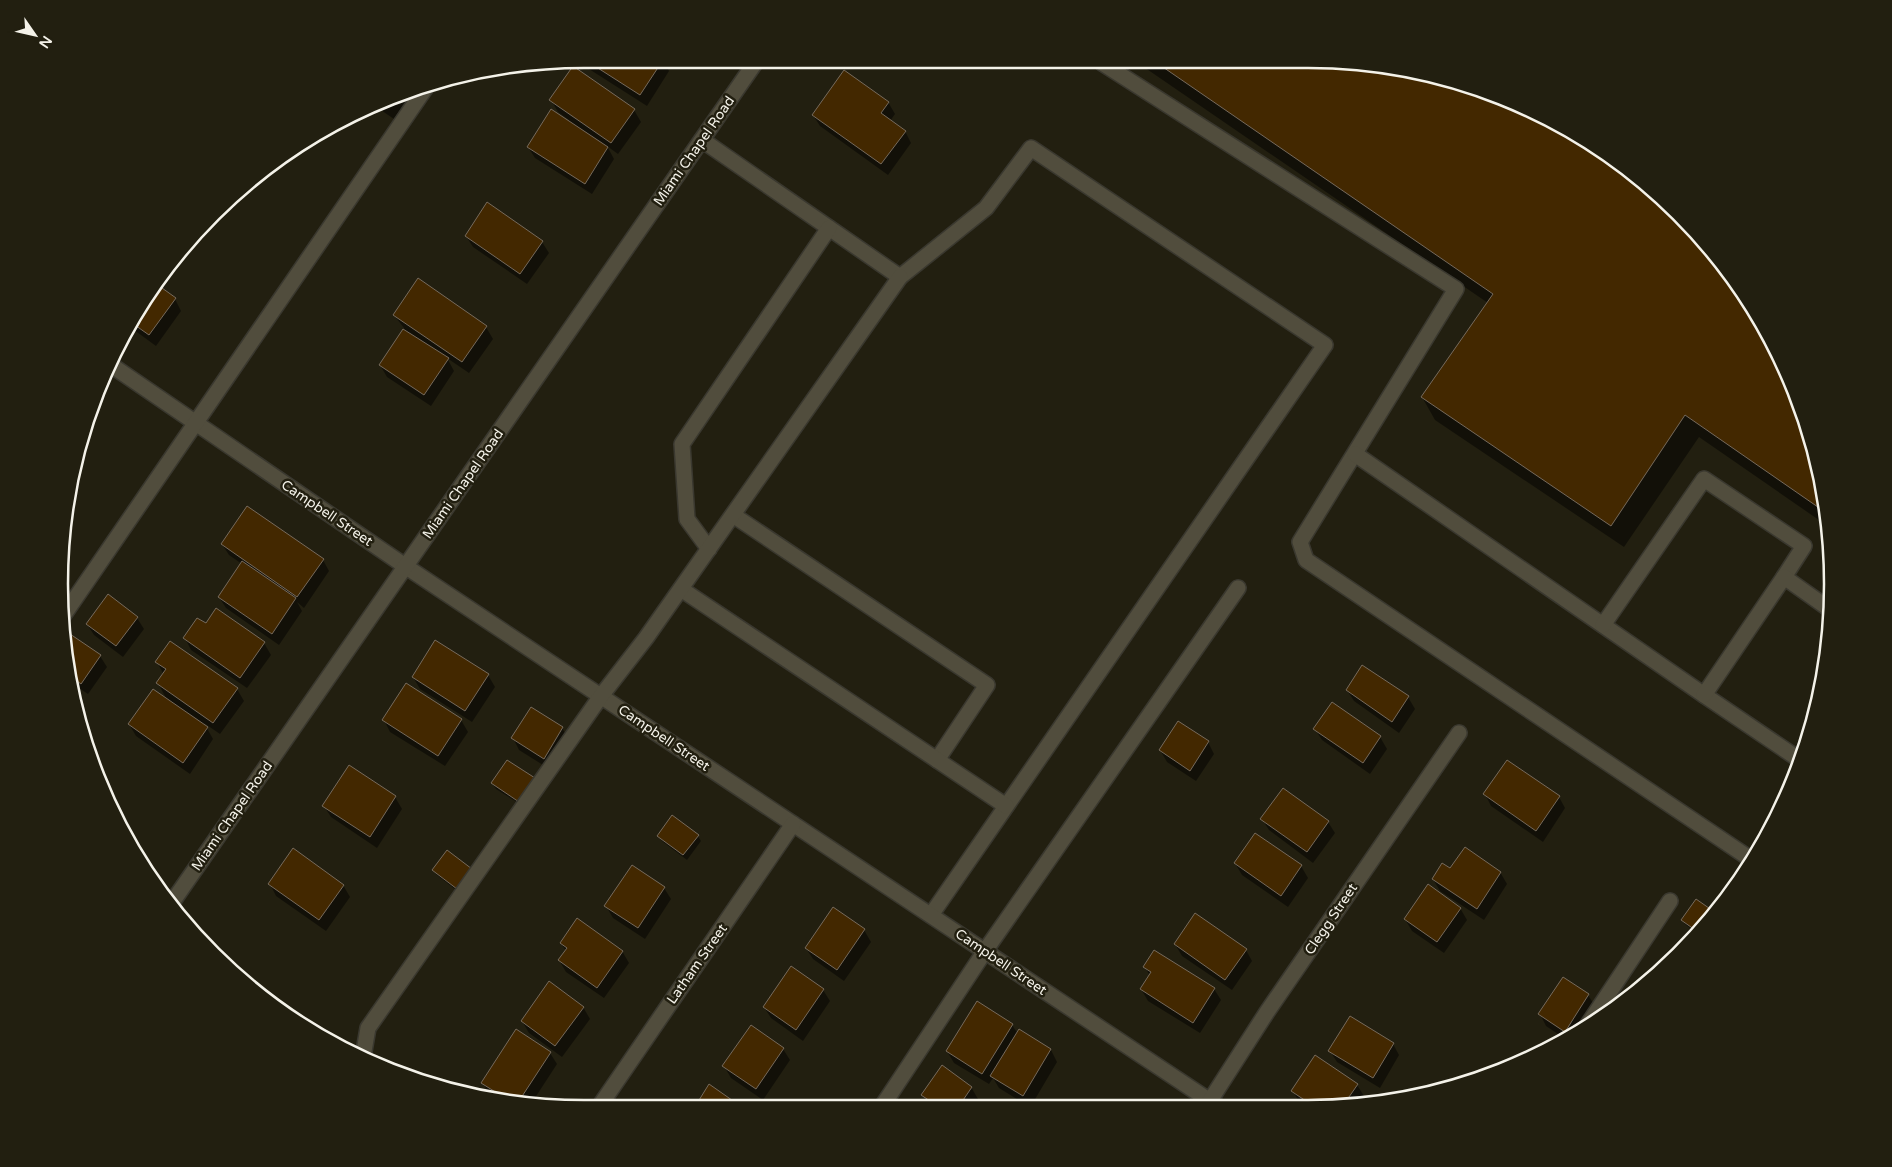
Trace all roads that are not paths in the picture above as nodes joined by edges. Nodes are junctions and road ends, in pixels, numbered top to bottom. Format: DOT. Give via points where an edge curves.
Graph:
graph roads {
  1 [pos="752,68"];
  2 [pos="1110,68"];
  3 [pos="421,94"];
  4 [pos="702,140"];
  5 [pos="829,228"];
  6 [pos="900,277"];
  7 [pos="115,368"];
  8 [pos="195,423"];
  9 [pos="1355,454"];
  10 [pos="733,515"];
  11 [pos="709,549"];
  12 [pos="406,566"];
  13 [pos="1784,577"];
  14 [pos="1238,588"];
  15 [pos="681,589"];
  16 [pos="1823,605"];
  17 [pos="69,608"];
  18 [pos="1603,625"];
  19 [pos="601,696"];
  20 [pos="1704,696"];
  21 [pos="1459,733"];
  22 [pos="1794,756"];
  23 [pos="937,760"];
  24 [pos="1006,806"];
  25 [pos="793,824"];
  26 [pos="1746,856"];
  27 [pos="175,899"];
  28 [pos="1670,901"];
  29 [pos="931,915"];
  30 [pos="985,951"];
  31 [pos="1596,1012"];
  32 [pos="363,1050"];
  33 [pos="604,1100"];
  34 [pos="887,1100"];
  35 [pos="1205,1100"];
  36 [pos="1215,1100"];
  1 -- 4 [label="street, Miami Chapel Road"];
  2 -- 9 [label="street" via="1456,289"];
  3 -- 8 [label="street"];
  4 -- 5 [label="street"];
  4 -- 12 [label="street, Miami Chapel Road"];
  5 -- 6 [label="street"];
  5 -- 11 [label="street" via="682,444 687,519"];
  6 -- 10 [label="street"];
  6 -- 24 [label="street" via="986,208 1031,148 1325,345"];
  7 -- 8 [label="street, Campbell Street"];
  8 -- 12 [label="street, Campbell Street"];
  8 -- 17 [label="street"];
  9 -- 18 [label="street"];
  9 -- 26 [label="street" via="1300,542 1306,560"];
  10 -- 11 [label="street"];
  10 -- 23 [label="street" via="987,685"];
  11 -- 15 [label="street"];
  12 -- 19 [label="street, Campbell Street"];
  12 -- 27 [label="street, Miami Chapel Road"];
  13 -- 16 [label="street"];
  13 -- 18 [label="street" via="1804,546 1704,479"];
  13 -- 20 [label="street"];
  14 -- 30 [label="street"];
  15 -- 19 [label="street"];
  15 -- 23 [label="street"];
  18 -- 20 [label="street"];
  19 -- 25 [label="street, Campbell Street"];
  19 -- 32 [label="street" via="368,1028"];
  20 -- 22 [label="street"];
  21 -- 36 [label="street, Clegg Street" via="1267,1012"];
  23 -- 24 [label="street"];
  24 -- 29 [label="street"];
  25 -- 29 [label="street, Campbell Street"];
  25 -- 33 [label="street, Latham Street"];
  28 -- 31 [label="street"];
  29 -- 30 [label="street, Campbell Street"];
  30 -- 34 [label="street"];
  30 -- 35 [label="street, Campbell Street"];
}
